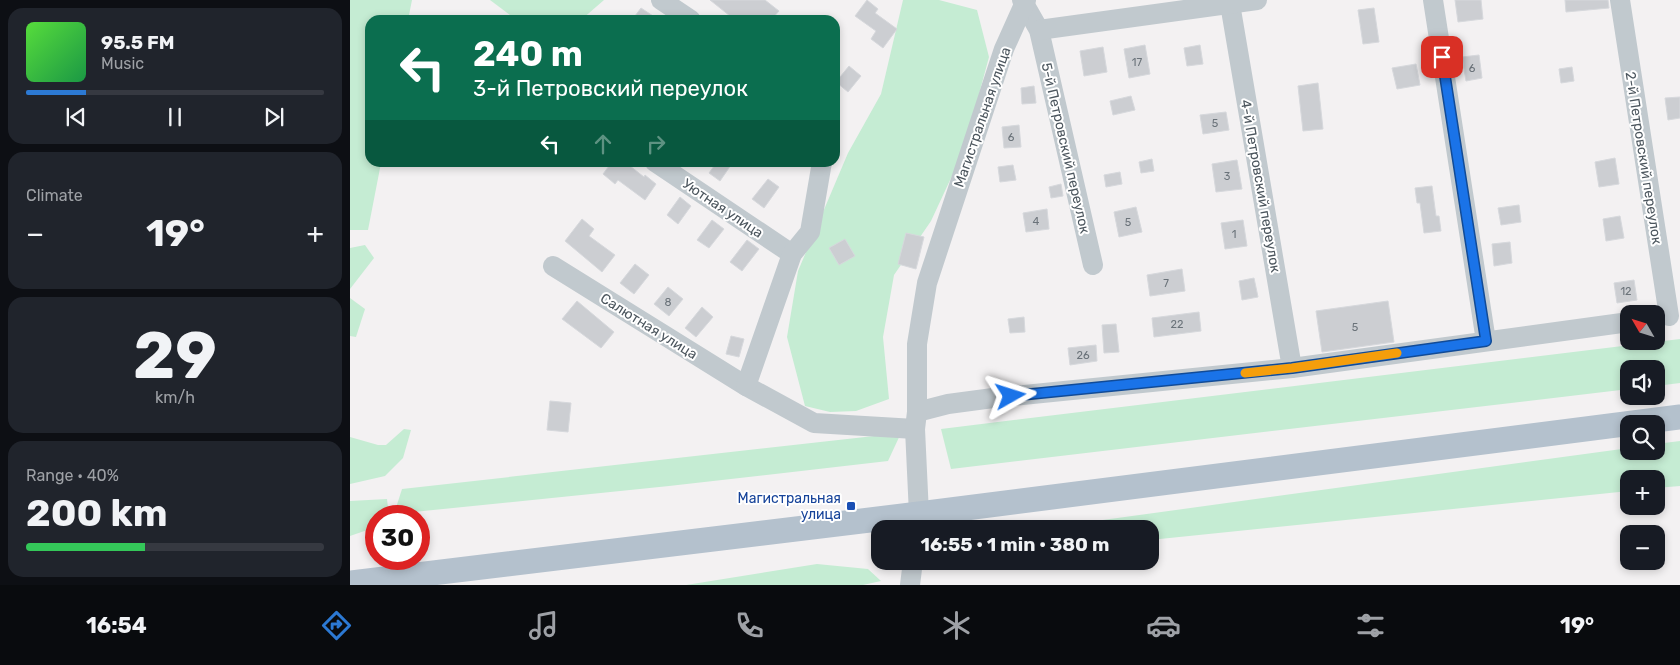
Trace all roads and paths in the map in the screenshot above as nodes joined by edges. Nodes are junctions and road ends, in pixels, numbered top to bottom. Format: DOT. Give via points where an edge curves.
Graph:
graph roads {
  1 [pos="661,0"];
  2 [pos="1258,0"];
  3 [pos="1433,0"];
  4 [pos="1620,0"];
  5 [pos="1025,1"];
  6 [pos="1230,4"];
  7 [pos="684,15"];
  8 [pos="1039,30"];
  9 [pos="662,167"];
  10 [pos="821,167"];
  11 [pos="792,254"];
  12 [pos="1093,265"];
  13 [pos="553,266"];
  14 [pos="1668,316"];
  15 [pos="1620,323"];
  16 [pos="1486,341"];
  17 [pos="1292,368"];
  18 [pos="746,386"];
  19 [pos="1680,416"];
  20 [pos="916,421"];
  21 [pos="918,520"];
  22 [pos="925,520"];
  23 [pos="871,526"];
  24 [pos="912,570"];
  25 [pos="350,583"];
  26 [pos="910,585"];
  1 -- 7 [label="street"];
  2 -- 6 [label="street"];
  3 -- 16 [label="street"];
  4 -- 14 [label="street, 2-й Петровский переулок"];
  5 -- 8 [label="street, 5-й Петровский переулок"];
  5 -- 20 [label="street, Магистральная улица" via="1004,49 927,283 917,344"];
  6 -- 8 [label="street"];
  6 -- 17 [label="street, 4-й Петровский переулок"];
  8 -- 12 [label="street, 5-й Петровский переулок"];
  9 -- 11 [label="street, Уютная улица"];
  10 -- 11 [label="street" via="810,232"];
  11 -- 18 [label="street"];
  13 -- 18 [label="street, Салютная улица"];
  15 -- 16 [label="street, Салютная улица"];
  16 -- 17 [label="street, Салютная улица"];
  17 -- 20 [label="street, Салютная улица" via="948,404"];
  18 -- 20 [label="street, Салютная улица" via="814,423"];
  19 -- 22 [label="main road"];
  20 -- 21 [label="street, Магистральная улица"];
  23 -- 25 [label="main road"];
  24 -- 26 [label="street"];
}
